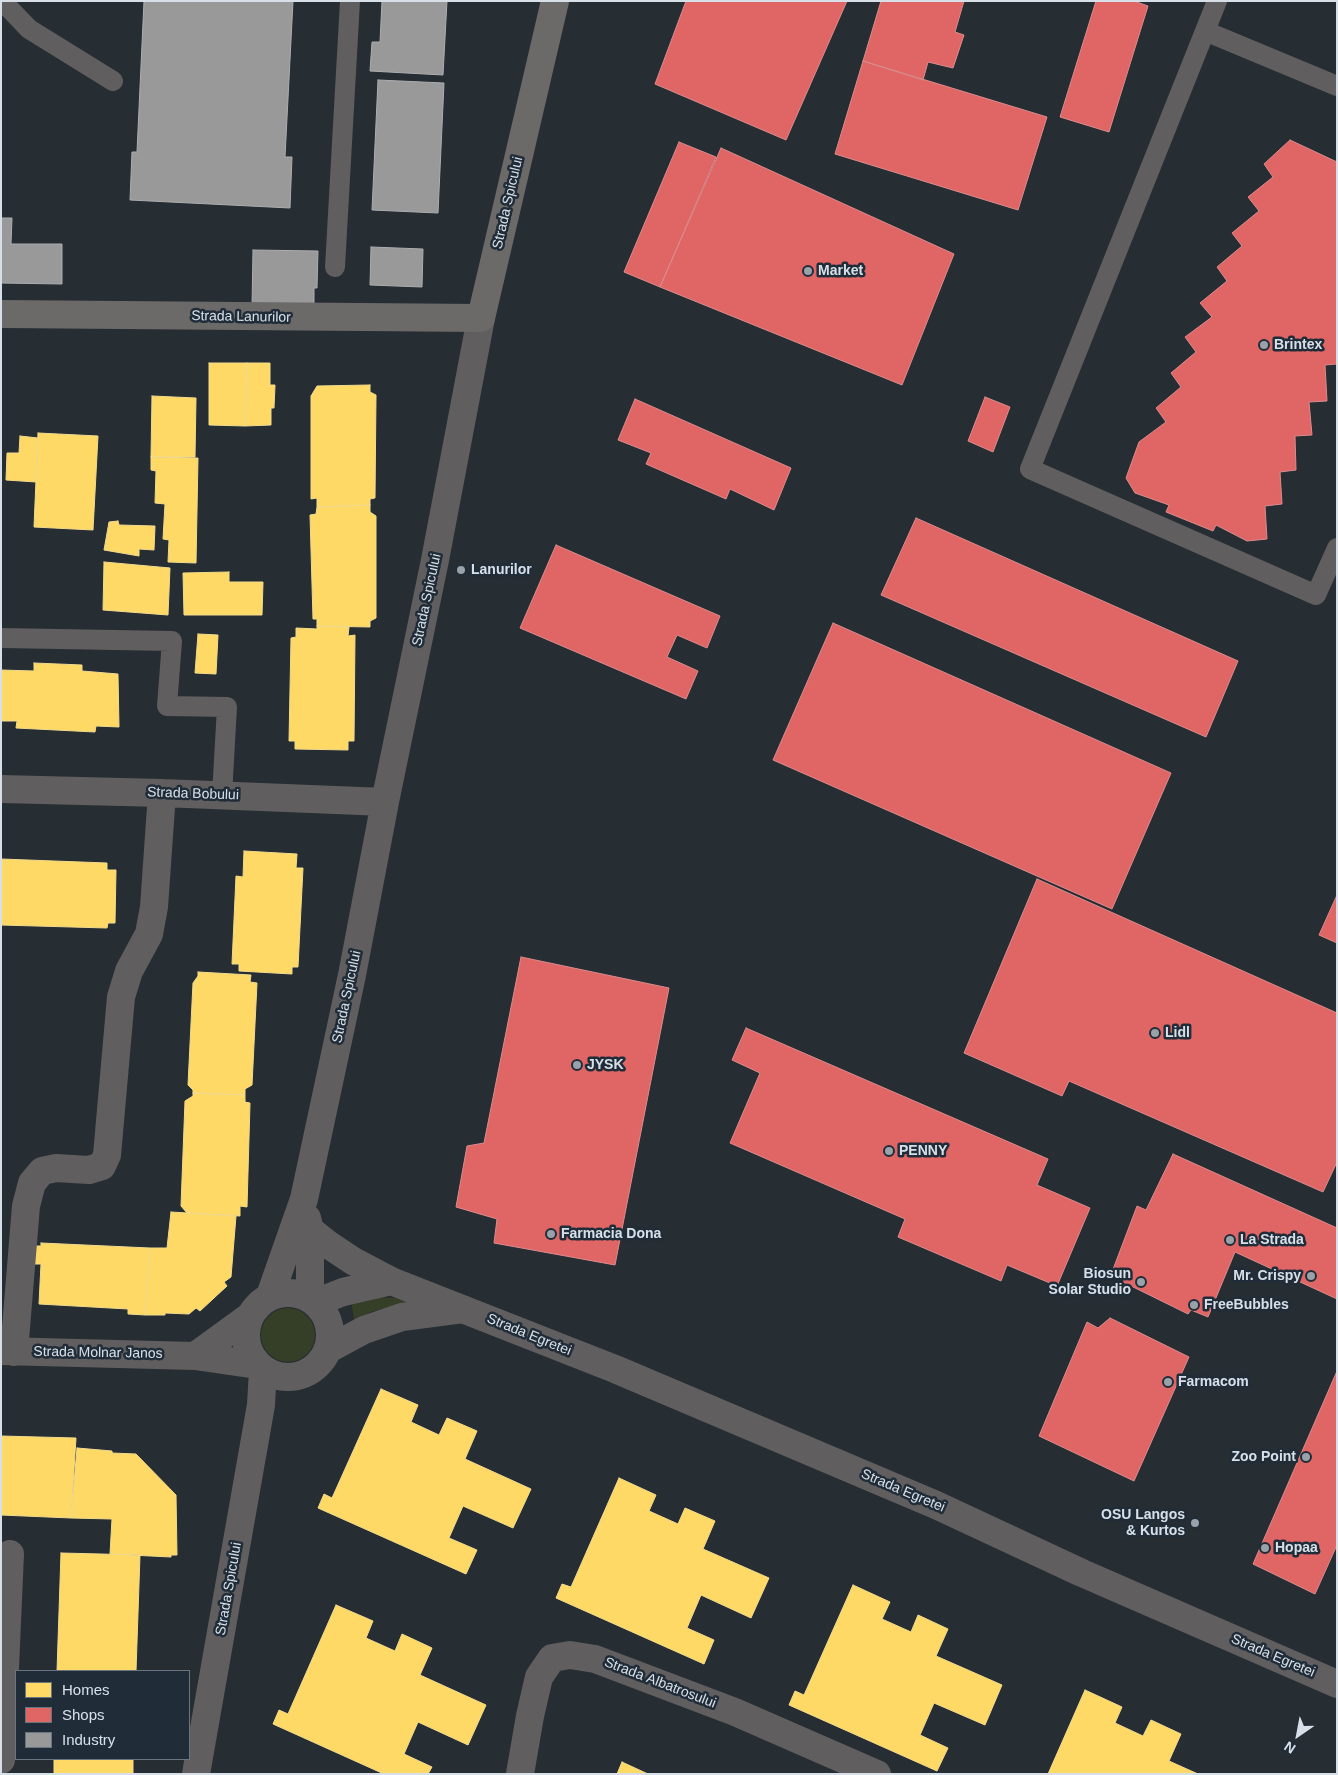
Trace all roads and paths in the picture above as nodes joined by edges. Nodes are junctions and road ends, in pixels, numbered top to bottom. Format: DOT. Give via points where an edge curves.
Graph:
graph roads {
  1 [pos="2,1"];
  2 [pos="350,1"];
  3 [pos="555,1"];
  4 [pos="1217,1"];
  5 [pos="1204,31"];
  6 [pos="112,81"];
  7 [pos="1337,86"];
  8 [pos="335,267"];
  9 [pos="1,314"];
  10 [pos="481,318"];
  11 [pos="1337,548"];
  12 [pos="1,638"];
  13 [pos="1,789"];
  14 [pos="162,793"];
  15 [pos="222,795"];
  16 [pos="385,802"];
  17 [pos="304,1200"];
  18 [pos="310,1230"];
  19 [pos="392,1281"];
  20 [pos="270,1296"];
  21 [pos="313,1301"];
  22 [pos="464,1309"];
  23 [pos="250,1316"];
  24 [pos="327,1350"];
  25 [pos="7,1351"];
  26 [pos="195,1356"];
  27 [pos="260,1367"];
  28 [pos="298,1376"];
  29 [pos="261,1405"];
  30 [pos="10,1554"];
  31 [pos="1337,1684"];
  32 [pos="1,1760"];
  33 [pos="196,1774"];
  34 [pos="520,1774"];
  35 [pos="877,1774"];
  1 -- 6 [label="lane" via="29,30"];
  2 -- 8 [label="lane"];
  3 -- 10 [label="street, Strada Spicului"];
  4 -- 5 [label="lane"];
  5 -- 7 [label="lane"];
  5 -- 11 [label="lane" via="1030,469 1316,595"];
  9 -- 10 [label="street, Strada Lanurilor"];
  10 -- 16 [label="street, Strada Spicului"];
  12 -- 15 [label="lane" via="172,641 167,706 226,707"];
  13 -- 14 [label="street, Strada Bobului"];
  14 -- 15 [label="street, Strada Bobului"];
  14 -- 25 [label="street" via="154,907 149,934 129,971 121,997 107,1155 102,1166 89,1170 56,1168 42,1171 32,1183 26,1206"];
  15 -- 16 [label="street, Strada Bobului"];
  16 -- 17 [label="street, Strada Spicului"];
  17 -- 18 [label="street, Strada Spicului"];
  17 -- 20 [label="street, Strada Spicului"];
  18 -- 19 [label="street" via="353,1261"];
  18 -- 21 [label="street, Strada Spicului"];
  19 -- 21 [label="street"];
  19 -- 22 [label="street, Strada Egretei"];
  20 -- 21 [label="street" via="298,1294"];
  20 -- 23 [label="street" via="258,1304"];
  21 -- 24 [label="street" via="329,1325"];
  22 -- 24 [label="street" via="402,1318 364,1330"];
  22 -- 31 [label="street, Strada Egretei" via="936,1505 1082,1573"];
  23 -- 26 [label="street"];
  23 -- 27 [label="street" via="246,1341 250,1354"];
  24 -- 28 [label="street" via="311,1371"];
  25 -- 26 [label="street, Strada Molnar Janos"];
  26 -- 27 [label="street, Strada Molnar Janos"];
  27 -- 28 [label="street" via="280,1376"];
  27 -- 29 [label="street, Strada Spicului"];
  28 -- 29 [label="street"];
  29 -- 33 [label="street, Strada Spicului"];
  30 -- 32 [label="street"];
  34 -- 35 [label="street, Strada Albatrosului" via="539,1677 552,1658 570,1654 595,1658 735,1712"];
}
